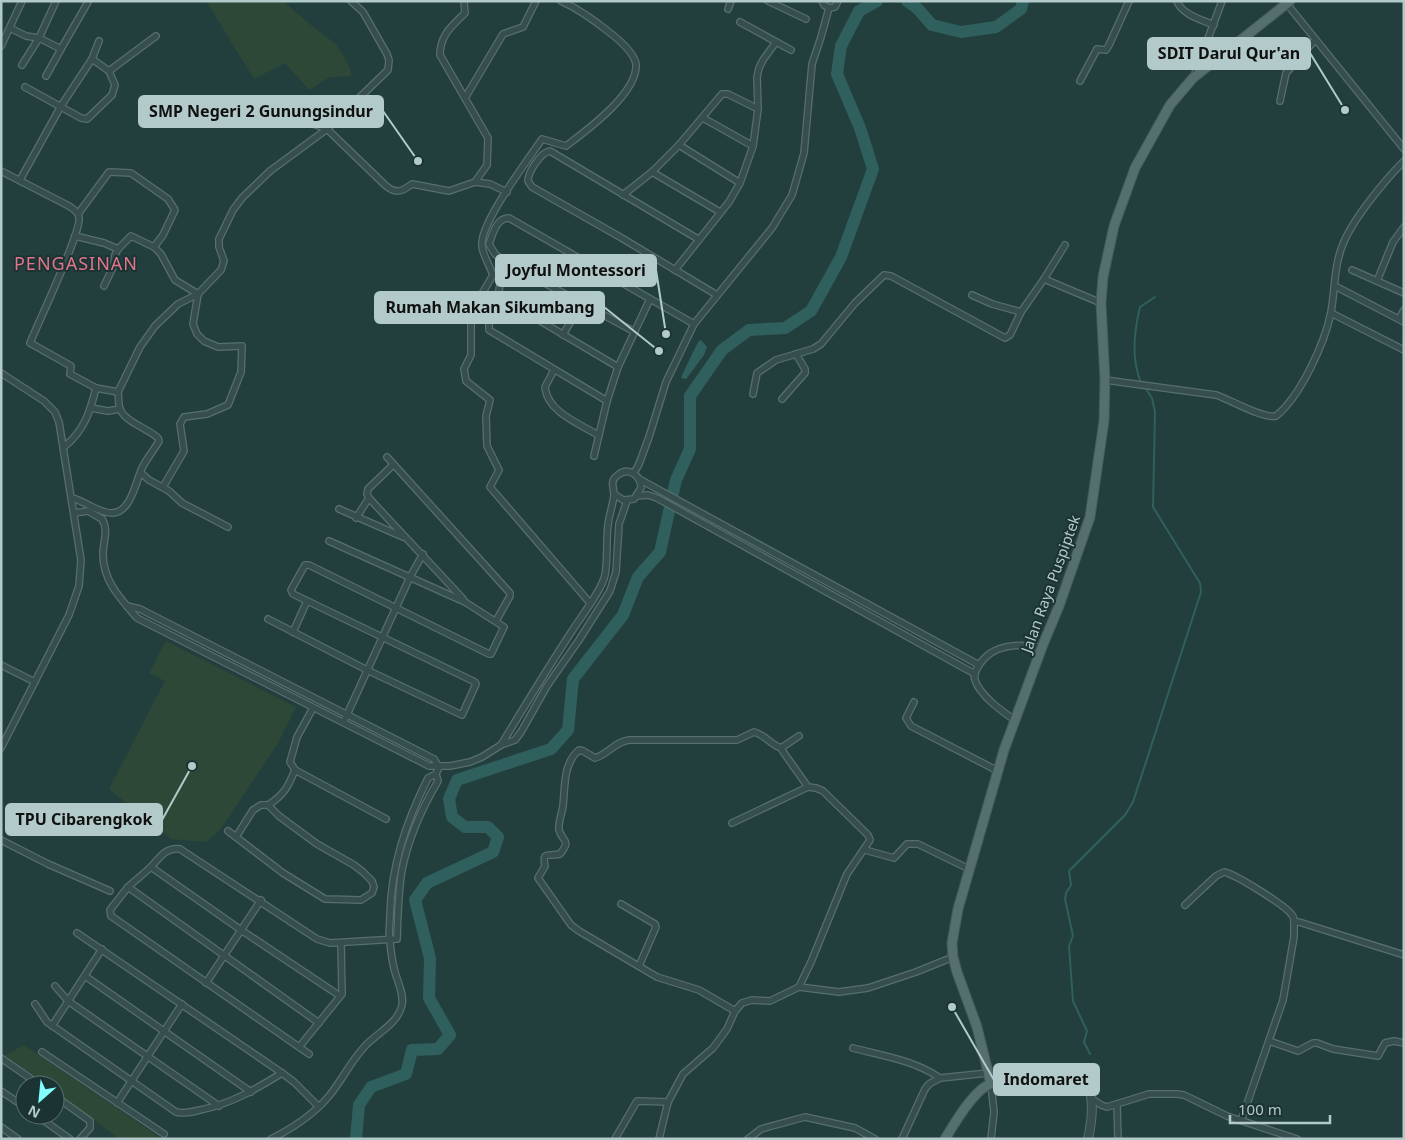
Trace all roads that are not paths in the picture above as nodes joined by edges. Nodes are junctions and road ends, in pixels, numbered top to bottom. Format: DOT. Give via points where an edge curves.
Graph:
graph roads {
  1 [pos="22,1"];
  2 [pos="56,1"];
  3 [pos="351,1"];
  4 [pos="464,1"];
  5 [pos="536,1"];
  6 [pos="561,1"];
  7 [pos="732,1"];
  8 [pos="768,1"];
  9 [pos="822,1"];
  10 [pos="838,1"];
  11 [pos="1129,1"];
  12 [pos="1177,1"];
  13 [pos="1222,1"];
  14 [pos="88,2"];
  15 [pos="1288,3"];
  16 [pos="829,8"];
  17 [pos="728,9"];
  18 [pos="806,20"];
  19 [pos="740,22"];
  20 [pos="1214,25"];
  21 [pos="10,28"];
  22 [pos="156,36"];
  23 [pos="38,38"];
  24 [pos="1315,40"];
  25 [pos="100,41"];
  26 [pos="776,42"];
  27 [pos="1,46"];
  28 [pos="62,49"];
  29 [pos="791,50"];
  30 [pos="92,59"];
  31 [pos="22,64"];
  32 [pos="109,71"];
  33 [pos="46,76"];
  34 [pos="1193,78"];
  35 [pos="1080,81"];
  36 [pos="25,87"];
  37 [pos="465,98"];
  38 [pos="1280,101"];
  39 [pos="61,106"];
  40 [pos="758,109"];
  41 [pos="287,118"];
  42 [pos="703,118"];
  43 [pos="327,130"];
  44 [pos="680,145"];
  45 [pos="753,146"];
  46 [pos="1404,149"];
  47 [pos="1404,161"];
  48 [pos="1,171"];
  49 [pos="652,172"];
  50 [pos="20,180"];
  51 [pos="475,182"];
  52 [pos="740,183"];
  53 [pos="507,192"];
  54 [pos="623,195"];
  55 [pos="720,212"];
  56 [pos="78,214"];
  57 [pos="1404,227"];
  58 [pos="75,236"];
  59 [pos="698,239"];
  60 [pos="1065,245"];
  61 [pos="154,247"];
  62 [pos="118,249"];
  63 [pos="504,262"];
  64 [pos="675,270"];
  65 [pos="1352,270"];
  66 [pos="1044,279"];
  67 [pos="1377,281"];
  68 [pos="104,286"];
  69 [pos="1335,286"];
  70 [pos="1404,293"];
  71 [pos="198,294"];
  72 [pos="718,295"];
  73 [pos="972,295"];
  74 [pos="498,296"];
  75 [pos="650,299"];
  76 [pos="581,303"];
  77 [pos="1101,303"];
  78 [pos="1404,310"];
  79 [pos="1022,312"];
  80 [pos="1331,313"];
  81 [pos="1401,320"];
  82 [pos="694,324"];
  83 [pos="635,332"];
  84 [pos="563,334"];
  85 [pos="1404,350"];
  86 [pos="796,354"];
  87 [pos="618,367"];
  88 [pos="554,370"];
  89 [pos="1,373"];
  90 [pos="1105,380"];
  91 [pos="96,388"];
  92 [pos="118,392"];
  93 [pos="753,394"];
  94 [pos="782,399"];
  95 [pos="607,401"];
  96 [pos="91,408"];
  97 [pos="120,409"];
  98 [pos="598,435"];
  99 [pos="64,447"];
  100 [pos="594,456"];
  101 [pos="387,457"];
  102 [pos="393,465"];
  103 [pos="141,473"];
  104 [pos="634,473"];
  105 [pos="639,479"];
  106 [pos="163,487"];
  107 [pos="614,494"];
  108 [pos="637,496"];
  109 [pos="72,498"];
  110 [pos="369,498"];
  111 [pos="627,501"];
  112 [pos="339,509"];
  113 [pos="74,513"];
  114 [pos="356,518"];
  115 [pos="228,527"];
  116 [pos="406,538"];
  117 [pos="329,541"];
  118 [pos="423,554"];
  119 [pos="410,578"];
  120 [pos="307,601"];
  121 [pos="465,602"];
  122 [pos="590,603"];
  123 [pos="127,606"];
  124 [pos="396,608"];
  125 [pos="268,619"];
  126 [pos="496,621"];
  127 [pos="293,632"];
  128 [pos="382,638"];
  129 [pos="1042,647"];
  130 [pos="1,665"];
  131 [pos="979,665"];
  132 [pos="367,670"];
  133 [pos="974,674"];
  134 [pos="280,681"];
  135 [pos="35,682"];
  136 [pos="276,688"];
  137 [pos="527,700"];
  138 [pos="914,702"];
  139 [pos="536,705"];
  140 [pos="313,708"];
  141 [pos="346,715"];
  142 [pos="1016,721"];
  143 [pos="343,723"];
  144 [pos="799,736"];
  145 [pos="501,745"];
  146 [pos="1,748"];
  147 [pos="781,748"];
  148 [pos="439,767"];
  149 [pos="295,770"];
  150 [pos="998,771"];
  151 [pos="436,774"];
  152 [pos="808,787"];
  153 [pos="268,805"];
  154 [pos="386,819"];
  155 [pos="407,823"];
  156 [pos="732,823"];
  157 [pos="416,826"];
  158 [pos="228,832"];
  159 [pos="236,837"];
  160 [pos="1,840"];
  161 [pos="865,850"];
  162 [pos="151,867"];
  163 [pos="969,869"];
  164 [pos="128,888"];
  165 [pos="110,891"];
  166 [pos="261,900"];
  167 [pos="621,904"];
  168 [pos="1185,905"];
  169 [pos="1294,922"];
  170 [pos="242,930"];
  171 [pos="77,932"];
  172 [pos="389,940"];
  173 [pos="342,942"];
  174 [pos="102,949"];
  175 [pos="1404,955"];
  176 [pos="223,956"];
  177 [pos="953,957"];
  178 [pos="639,966"];
  179 [pos="85,976"];
  180 [pos="206,983"];
  181 [pos="55,986"];
  182 [pos="799,987"];
  183 [pos="340,996"];
  184 [pos="68,1002"];
  185 [pos="35,1004"];
  186 [pos="182,1004"];
  187 [pos="735,1011"];
  188 [pos="319,1023"];
  189 [pos="52,1026"];
  190 [pos="165,1030"];
  191 [pos="1269,1041"];
  192 [pos="1404,1043"];
  193 [pos="300,1046"];
  194 [pos="853,1048"];
  195 [pos="42,1052"];
  196 [pos="310,1054"];
  197 [pos="147,1056"];
  198 [pos="1,1058"];
  199 [pos="282,1073"];
  200 [pos="988,1073"];
  201 [pos="26,1075"];
  202 [pos="940,1078"];
  203 [pos="131,1081"];
  204 [pos="991,1084"];
  205 [pos="1,1091"];
  206 [pos="251,1092"];
  207 [pos="1091,1098"];
  208 [pos="15,1101"];
  209 [pos="116,1102"];
  210 [pos="668,1102"];
  211 [pos="65,1103"];
  212 [pos="1117,1104"];
  213 [pos="219,1106"];
  214 [pos="318,1106"];
  215 [pos="1241,1121"];
  216 [pos="50,1125"];
  217 [pos="1,1127"];
  218 [pos="164,1134"];
  219 [pos="1282,1136"];
  220 [pos="18,1139"];
  221 [pos="70,1139"];
  222 [pos="80,1139"];
  223 [pos="271,1139"];
  224 [pos="615,1139"];
  225 [pos="658,1139"];
  226 [pos="748,1139"];
  227 [pos="875,1139"];
  228 [pos="902,1139"];
  229 [pos="945,1139"];
  230 [pos="990,1139"];
  231 [pos="1088,1139"];
  232 [pos="1118,1139"];
  233 [pos="1297,1139"];
  1 -- 21 [label="street"];
  2 -- 23 [label="street"];
  3 -- 43 [label="street" via="368,19 387,54 389,65 384,75"];
  4 -- 37 [label="street" via="465,13 440,43 440,55"];
  5 -- 37 [label="street" via="523,27 503,34"];
  6 -- 53 [label="street" via="586,14 617,39 636,64 630,85 609,111 566,146 542,139"];
  7 -- 17 [label="street"];
  8 -- 18 [label="street"];
  9 -- 16 [label="street"];
  10 -- 16 [label="street" via="835,7"];
  11 -- 35 [label="street" via="1110,45 1106,50 1097,49"];
  12 -- 20 [label="street" via="1184,11"];
  13 -- 20 [label="street"];
  14 -- 28 [label="street"];
  15 -- 24 [label="street"];
  15 -- 34 [label="main road, Jalan Raya Puspiptek"];
  16 -- 72 [label="street" via="812,64 804,153 792,195 772,228"];
  19 -- 26 [label="street"];
  20 -- 34 [label="street"];
  21 -- 23 [label="street"];
  21 -- 27 [label="street"];
  22 -- 32 [label="street"];
  23 -- 28 [label="street"];
  23 -- 31 [label="street"];
  24 -- 38 [label="street" via="1286,73"];
  24 -- 46 [label="street"];
  25 -- 30 [label="street"];
  26 -- 29 [label="street"];
  26 -- 40 [label="street" via="759,68"];
  28 -- 33 [label="street"];
  30 -- 32 [label="street"];
  30 -- 39 [label="street"];
  32 -- 39 [label="street" via="114,91 90,117 81,118"];
  34 -- 77 [label="main road, Jalan Raya Puspiptek" via="1166,112 1128,185 1108,247"];
  36 -- 39 [label="street"];
  37 -- 51 [label="street" via="488,138 487,165"];
  39 -- 50 [label="street"];
  40 -- 42 [label="street" via="724,93"];
  40 -- 45 [label="street"];
  41 -- 43 [label="street"];
  42 -- 44 [label="street"];
  42 -- 45 [label="street"];
  43 -- 51 [label="street" via="394,191 403,191 412,184 450,191"];
  43 -- 71 [label="street" via="262,178 233,210 218,243 224,265"];
  44 -- 49 [label="street"];
  44 -- 52 [label="street"];
  45 -- 52 [label="street"];
  47 -- 69 [label="street" via="1374,195 1346,236"];
  48 -- 50 [label="street"];
  49 -- 54 [label="street"];
  49 -- 55 [label="street"];
  50 -- 56 [label="street"];
  51 -- 53 [label="street" via="490,184"];
  52 -- 55 [label="street"];
  53 -- 122 [label="street" via="484,229 482,246 493,275 471,325 471,355 464,369 466,380 490,400 486,416 487,446 499,470 490,487"];
  54 -- 59 [label="street"];
  54 -- 64 [label="street" via="550,151 545,152 528,177 532,187"];
  55 -- 59 [label="street"];
  56 -- 58 [label="street"];
  56 -- 61 [label="street" via="109,172 131,173 168,199 175,210"];
  57 -- 67 [label="street" via="1393,242"];
  58 -- 62 [label="street"];
  58 -- 91 [label="street" via="30,342 72,366 70,374"];
  59 -- 64 [label="street"];
  60 -- 66 [label="street"];
  61 -- 62 [label="street" via="131,236"];
  61 -- 71 [label="street" via="175,280"];
  62 -- 68 [label="street"];
  63 -- 74 [label="street"];
  63 -- 75 [label="street" via="489,244 495,227 507,218"];
  63 -- 76 [label="street"];
  64 -- 72 [label="street"];
  65 -- 67 [label="street"];
  66 -- 77 [label="street"];
  66 -- 79 [label="street"];
  67 -- 70 [label="street"];
  69 -- 80 [label="street"];
  69 -- 81 [label="street"];
  71 -- 92 [label="street" via="178,304 155,326 140,347"];
  71 -- 106 [label="street" via="193,324 197,334 218,347 242,346 241,372 228,404 207,414 184,417 180,424 184,451"];
  72 -- 82 [label="street"];
  73 -- 79 [label="street"];
  74 -- 84 [label="street"];
  74 -- 88 [label="street" via="490,330"];
  75 -- 82 [label="street"];
  75 -- 83 [label="street"];
  76 -- 83 [label="street"];
  76 -- 84 [label="street"];
  77 -- 90 [label="main road, Jalan Raya Puspiptek"];
  78 -- 81 [label="street"];
  79 -- 86 [label="street" via="1009,336 1004,338 884,275 825,341"];
  80 -- 85 [label="street"];
  80 -- 90 [label="street" via="1313,362 1288,405 1276,416 1266,416 1216,395"];
  82 -- 104 [label="street" via="666,382"];
  83 -- 87 [label="street"];
  84 -- 87 [label="street"];
  86 -- 93 [label="street" via="776,360 757,373"];
  86 -- 94 [label="street" via="805,371 804,376"];
  87 -- 95 [label="street"];
  88 -- 95 [label="street"];
  88 -- 98 [label="street" via="545,387 548,397 561,413"];
  89 -- 99 [label="street" via="52,408 59,422"];
  90 -- 129 [label="main road, Jalan Raya Puspiptek" via="1104,421 1090,517"];
  91 -- 92 [label="street"];
  91 -- 96 [label="street"];
  92 -- 97 [label="street"];
  95 -- 98 [label="street"];
  96 -- 97 [label="street"];
  96 -- 99 [label="street" via="83,428"];
  97 -- 103 [label="street" via="158,438"];
  98 -- 100 [label="street"];
  99 -- 109 [label="street"];
  101 -- 102 [label="street"];
  102 -- 110 [label="street" via="368,490"];
  102 -- 126 [label="street" via="510,593"];
  103 -- 106 [label="street"];
  103 -- 109 [label="street" via="127,504 117,512 105,512"];
  104 -- 105 [label="street"];
  104 -- 107 [label="street" via="624,472 616,476 612,484"];
  105 -- 108 [label="street" via="641,488"];
  105 -- 131 [label="street"];
  106 -- 115 [label="street" via="182,503"];
  107 -- 111 [label="street"];
  107 -- 122 [label="street" via="608,524 605,576"];
  108 -- 111 [label="street"];
  108 -- 133 [label="street" via="657,498"];
  109 -- 113 [label="street"];
  110 -- 114 [label="street"];
  110 -- 116 [label="street"];
  111 -- 139 [label="street" via="619,524 616,572 610,590"];
  112 -- 114 [label="street"];
  113 -- 123 [label="street" via="88,511 102,519 106,529 104,567 109,582"];
  113 -- 135 [label="street" via="81,560 79,586 69,615"];
  114 -- 116 [label="street"];
  116 -- 118 [label="street"];
  117 -- 119 [label="street"];
  118 -- 119 [label="street"];
  118 -- 121 [label="street"];
  119 -- 121 [label="street"];
  119 -- 124 [label="street"];
  120 -- 124 [label="street" via="291,592 306,565"];
  120 -- 127 [label="street"];
  120 -- 128 [label="street"];
  121 -- 126 [label="street"];
  122 -- 137 [label="street"];
  123 -- 134 [label="street" via="140,609"];
  123 -- 136 [label="street" via="137,618"];
  124 -- 126 [label="street" via="489,654 504,628"];
  124 -- 128 [label="street"];
  125 -- 127 [label="street"];
  127 -- 132 [label="street"];
  128 -- 132 [label="street"];
  128 -- 132 [label="street" via="476,684 460,715"];
  129 -- 131 [label="street" via="1004,647 986,656"];
  129 -- 142 [label="main road, Jalan Raya Puspiptek"];
  130 -- 135 [label="street"];
  131 -- 133 [label="street"];
  132 -- 141 [label="street"];
  133 -- 142 [label="street" via="989,700"];
  134 -- 136 [label="street"];
  134 -- 141 [label="street"];
  135 -- 146 [label="street"];
  136 -- 140 [label="street"];
  137 -- 139 [label="street"];
  137 -- 145 [label="street"];
  138 -- 150 [label="street" via="906,718 911,726"];
  139 -- 145 [label="street" via="515,740"];
  140 -- 143 [label="street"];
  140 -- 149 [label="street" via="292,750 290,762"];
  141 -- 143 [label="street"];
  141 -- 148 [label="street" via="434,759"];
  142 -- 150 [label="main road, Jalan Raya Puspiptek"];
  143 -- 148 [label="street" via="429,766"];
  144 -- 147 [label="street"];
  145 -- 148 [label="street" via="470,762"];
  147 -- 152 [label="street"];
  147 -- 178 [label="street" via="754,732 737,740 629,740 620,742 599,757 581,750 574,754 566,777 559,830 566,840 565,845 560,854 544,856 545,866 538,881 571,925"];
  148 -- 151 [label="street"];
  149 -- 153 [label="street" via="281,797"];
  149 -- 154 [label="street"];
  150 -- 163 [label="main road, Jalan Raya Puspiptek"];
  151 -- 155 [label="street" via="428,778"];
  151 -- 157 [label="street" via="438,781"];
  152 -- 156 [label="street"];
  152 -- 161 [label="street" via="823,791 868,835 870,840"];
  153 -- 159 [label="street" via="254,810"];
  153 -- 159 [label="street" via="317,844 363,872 372,881 372,893 361,900 325,899 283,873"];
  155 -- 157 [label="street"];
  155 -- 172 [label="street" via="391,884"];
  157 -- 172 [label="street" via="402,871 397,939"];
  158 -- 159 [label="street"];
  160 -- 165 [label="street"];
  161 -- 163 [label="street" via="894,858 907,844 918,844"];
  161 -- 182 [label="street" via="847,874"];
  162 -- 164 [label="street"];
  162 -- 166 [label="street" via="167,850 180,849"];
  162 -- 170 [label="street"];
  163 -- 177 [label="main road, Jalan Raya Puspiptek" via="958,909"];
  164 -- 176 [label="street"];
  164 -- 180 [label="street" via="110,910 111,916"];
  166 -- 170 [label="street"];
  166 -- 173 [label="street" via="317,939"];
  167 -- 178 [label="street" via="655,924"];
  168 -- 169 [label="street" via="1224,872 1244,881 1282,907 1292,915"];
  169 -- 175 [label="street"];
  169 -- 191 [label="street" via="1283,1000"];
  170 -- 176 [label="street"];
  170 -- 183 [label="street"];
  171 -- 174 [label="street"];
  172 -- 173 [label="street"];
  172 -- 214 [label="street" via="402,996 398,1016 351,1061"];
  173 -- 183 [label="street" via="343,990"];
  174 -- 179 [label="street"];
  174 -- 186 [label="street"];
  176 -- 180 [label="street"];
  176 -- 188 [label="street"];
  177 -- 182 [label="street" via="883,984 851,992"];
  177 -- 200 [label="main road, Jalan Raya Puspiptek" via="977,1027"];
  178 -- 187 [label="street" via="666,980 705,993"];
  179 -- 184 [label="street"];
  179 -- 190 [label="street"];
  180 -- 193 [label="street"];
  181 -- 184 [label="street"];
  182 -- 187 [label="street" via="770,1001 746,1001"];
  183 -- 188 [label="street"];
  184 -- 189 [label="street"];
  184 -- 197 [label="street"];
  185 -- 189 [label="street"];
  186 -- 190 [label="street"];
  186 -- 199 [label="street"];
  187 -- 210 [label="street" via="713,1048 683,1074"];
  188 -- 193 [label="street"];
  189 -- 203 [label="street"];
  190 -- 197 [label="street"];
  190 -- 206 [label="street"];
  191 -- 192 [label="street" via="1298,1051 1317,1043 1332,1049 1378,1056 1385,1043"];
  191 -- 215 [label="street"];
  193 -- 196 [label="street"];
  194 -- 202 [label="street" via="913,1063"];
  195 -- 209 [label="street"];
  197 -- 203 [label="street"];
  197 -- 213 [label="street"];
  198 -- 201 [label="street"];
  199 -- 206 [label="street"];
  199 -- 214 [label="street"];
  200 -- 202 [label="street"];
  200 -- 204 [label="main road, Jalan Raya Puspiptek"];
  202 -- 228 [label="street" via="932,1081 926,1089"];
  203 -- 209 [label="street"];
  203 -- 213 [label="street" via="176,1112"];
  204 -- 207 [label="street" via="1078,1071 1084,1074"];
  204 -- 229 [label="main road" via="973,1099"];
  204 -- 230 [label="street, Jalan Raya Puspiptek" via="994,1112"];
  205 -- 208 [label="street"];
  206 -- 213 [label="street"];
  207 -- 212 [label="street" via="1105,1107"];
  207 -- 231 [label="street"];
  209 -- 218 [label="street"];
  210 -- 224 [label="street" via="637,1101"];
  210 -- 225 [label="street"];
  211 -- 222 [label="street" via="90,1121 90,1128"];
  212 -- 215 [label="street" via="1149,1094 1176,1094"];
  212 -- 232 [label="street"];
  214 -- 223 [label="street"];
  215 -- 219 [label="street"];
  216 -- 221 [label="street"];
  217 -- 220 [label="street"];
  219 -- 233 [label="street"];
  226 -- 227 [label="street" via="760,1129 805,1117 855,1128"];
}
